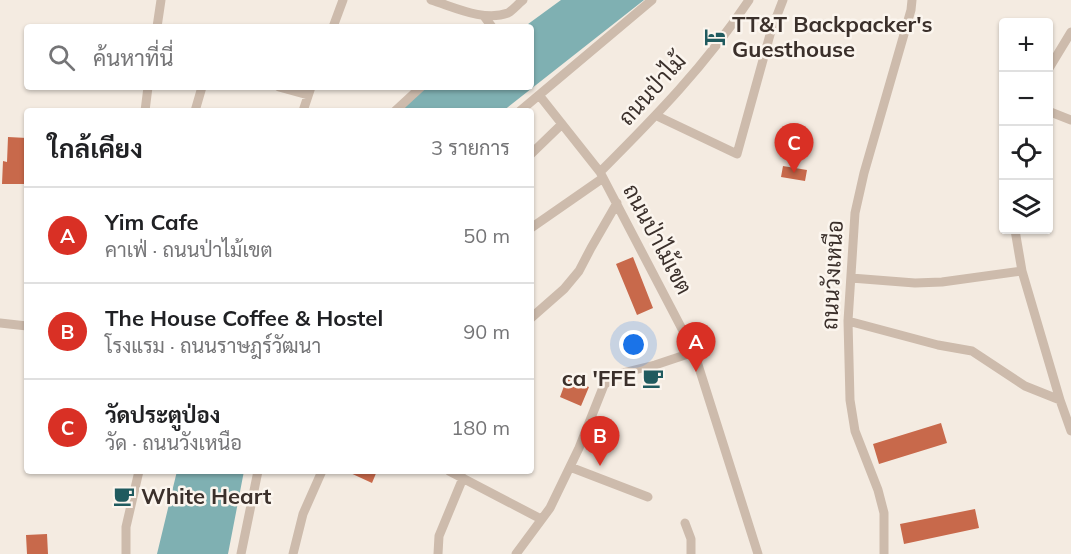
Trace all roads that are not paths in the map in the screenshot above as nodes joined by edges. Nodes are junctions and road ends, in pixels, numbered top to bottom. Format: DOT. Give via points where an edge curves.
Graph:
graph roads {
  1 [pos="161,0"];
  2 [pos="343,0"];
  3 [pos="431,0"];
  4 [pos="523,0"];
  5 [pos="652,0"];
  6 [pos="749,0"];
  7 [pos="783,0"];
  8 [pos="912,0"];
  9 [pos="484,16"];
  10 [pos="157,24"];
  11 [pos="334,24"];
  12 [pos="490,24"];
  13 [pos="1071,32"];
  14 [pos="1053,62"];
  15 [pos="148,90"];
  16 [pos="201,90"];
  17 [pos="418,90"];
  18 [pos="309,91"];
  19 [pos="538,95"];
  20 [pos="145,108"];
  21 [pos="196,108"];
  22 [pos="304,108"];
  23 [pos="398,108"];
  24 [pos="523,108"];
  25 [pos="1053,113"];
  26 [pos="657,116"];
  27 [pos="1071,120"];
  28 [pos="562,124"];
  29 [pos="534,151"];
  30 [pos="602,175"];
  31 [pos="617,203"];
  32 [pos="534,226"];
  33 [pos="1015,234"];
  34 [pos="1022,271"];
  35 [pos="851,278"];
  36 [pos="534,315"];
  37 [pos="848,321"];
  38 [pos="0,323"];
  39 [pos="24,326"];
  40 [pos="694,352"];
  41 [pos="1060,400"];
  42 [pos="1071,430"];
  43 [pos="570,467"];
  44 [pos="138,474"];
  45 [pos="257,474"];
  46 [pos="321,474"];
  47 [pos="455,474"];
  48 [pos="463,478"];
  49 [pos="648,497"];
  50 [pos="541,519"];
  51 [pos="685,523"];
  52 [pos="126,554"];
  53 [pos="241,554"];
  54 [pos="293,554"];
  55 [pos="438,554"];
  56 [pos="516,554"];
  57 [pos="691,554"];
  58 [pos="759,554"];
  59 [pos="884,554"];
  1 -- 10 [label="street"];
  2 -- 11 [label="street"];
  3 -- 9 [label="street"];
  4 -- 9 [label="street" via="510,12"];
  5 -- 19 [label="street"];
  6 -- 26 [label="street, ถนนป่าไม้" via="726,34"];
  7 -- 26 [label="street" via="737,154"];
  8 -- 35 [label="street, ถนนวังเหนือ" via="861,183"];
  9 -- 12 [label="street"];
  13 -- 14 [label="street"];
  15 -- 20 [label="street"];
  16 -- 21 [label="street"];
  17 -- 23 [label="street"];
  18 -- 22 [label="street"];
  19 -- 24 [label="street"];
  19 -- 28 [label="street, ถนนป่าไม้เขต"];
  25 -- 27 [label="street"];
  26 -- 30 [label="street, ถนนป่าไม้"];
  28 -- 29 [label="street"];
  28 -- 30 [label="street, ถนนป่าไม้เขต"];
  30 -- 31 [label="street, ถนนป่าไม้เขต"];
  30 -- 32 [label="street, ถนนป่าไม้"];
  31 -- 36 [label="street" via="579,271"];
  31 -- 40 [label="street, ถนนป่าไม้เขต"];
  33 -- 34 [label="street"];
  34 -- 35 [label="street" via="942,282"];
  34 -- 41 [label="street"];
  35 -- 37 [label="street, ถนนวังเหนือ"];
  37 -- 41 [label="street" via="972,351 1025,386"];
  37 -- 59 [label="street, ถนนวังเหนือ" via="851,410 884,513"];
  38 -- 39 [label="street"];
  40 -- 43 [label="street" via="618,374 604,385"];
  40 -- 58 [label="street, ถนนป่าไม้เขต"];
  41 -- 42 [label="street"];
  43 -- 49 [label="street"];
  43 -- 50 [label="street"];
  44 -- 52 [label="street" via="126,527"];
  45 -- 53 [label="street"];
  46 -- 54 [label="street" via="303,514"];
  47 -- 48 [label="street"];
  48 -- 50 [label="street"];
  48 -- 55 [label="street" via="439,536"];
  50 -- 56 [label="street"];
  51 -- 57 [label="street"];
}
